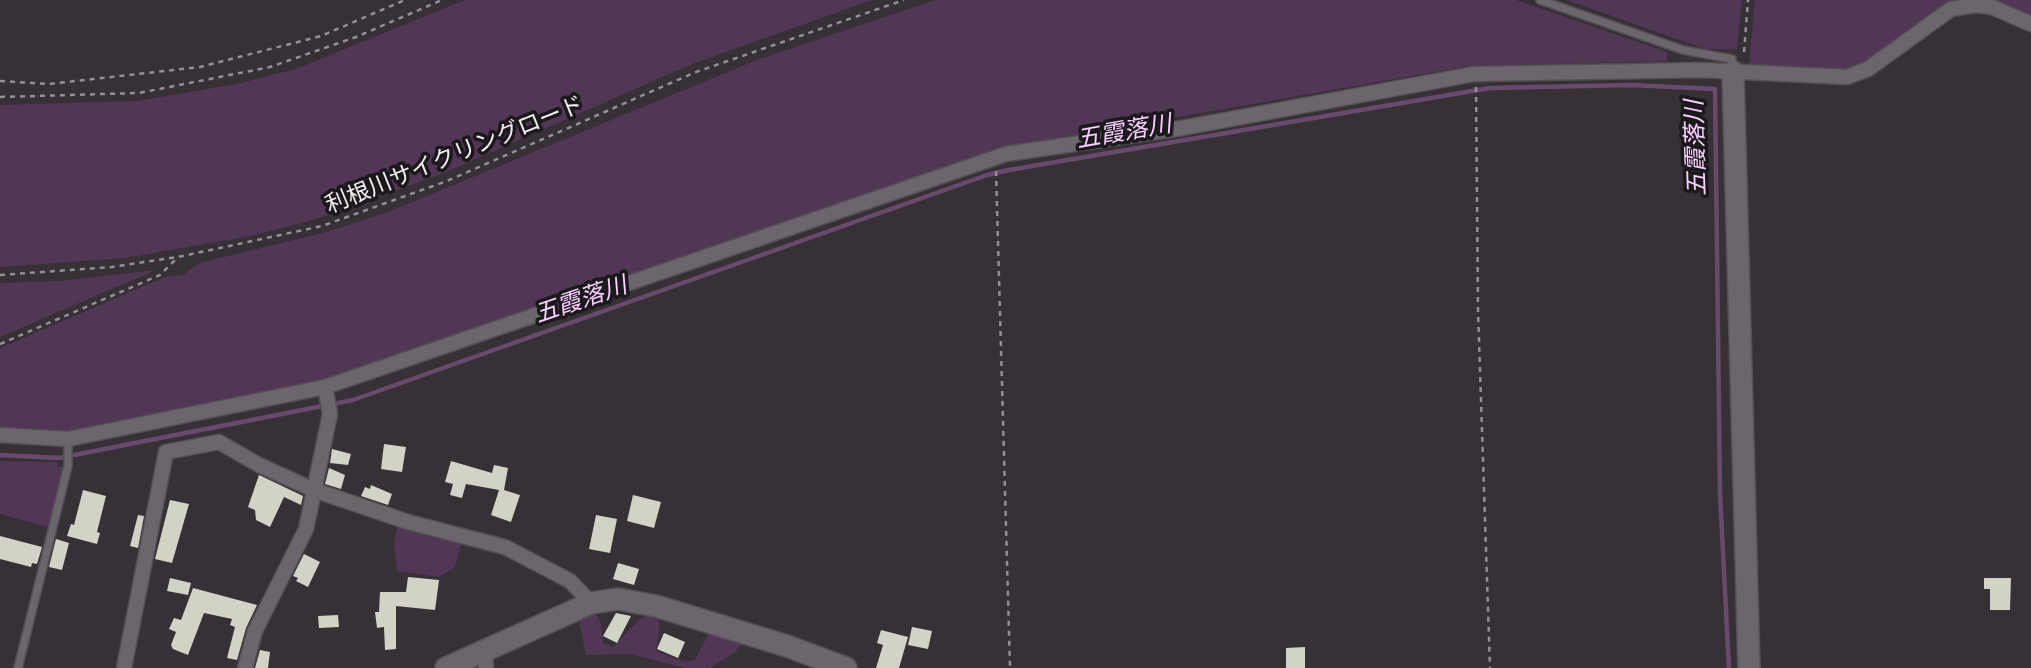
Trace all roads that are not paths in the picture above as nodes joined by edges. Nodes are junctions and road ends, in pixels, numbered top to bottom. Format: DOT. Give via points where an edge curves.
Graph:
graph roads {
  1 [pos="1540,0"];
  2 [pos="2031,24"];
  3 [pos="1733,72"];
  4 [pos="326,391"];
  5 [pos="0,435"];
  6 [pos="68,443"];
  7 [pos="314,490"];
  8 [pos="591,603"];
  9 [pos="486,659"];
  10 [pos="18,668"];
  11 [pos="124,668"];
  12 [pos="246,668"];
  13 [pos="446,668"];
  14 [pos="846,668"];
  15 [pos="1749,668"];
  1 -- 3 [label="lane" via="1683,50 1732,59"];
  2 -- 3 [label="street" via="1992,7 1963,6 1940,14 1856,75"];
  3 -- 4 [label="street" via="1474,74 1006,155"];
  3 -- 15 [label="street"];
  4 -- 6 [label="street"];
  4 -- 7 [label="street" via="330,414"];
  5 -- 6 [label="street"];
  6 -- 10 [label="lane" via="68,466"];
  7 -- 8 [label="street" via="408,522 505,547 570,582"];
  7 -- 11 [label="street" via="219,442 166,452"];
  7 -- 12 [label="street" via="306,529 255,631"];
  8 -- 9 [label="street"];
  8 -- 14 [label="street" via="618,599 656,606"];
  9 -- 13 [label="street"];
}
